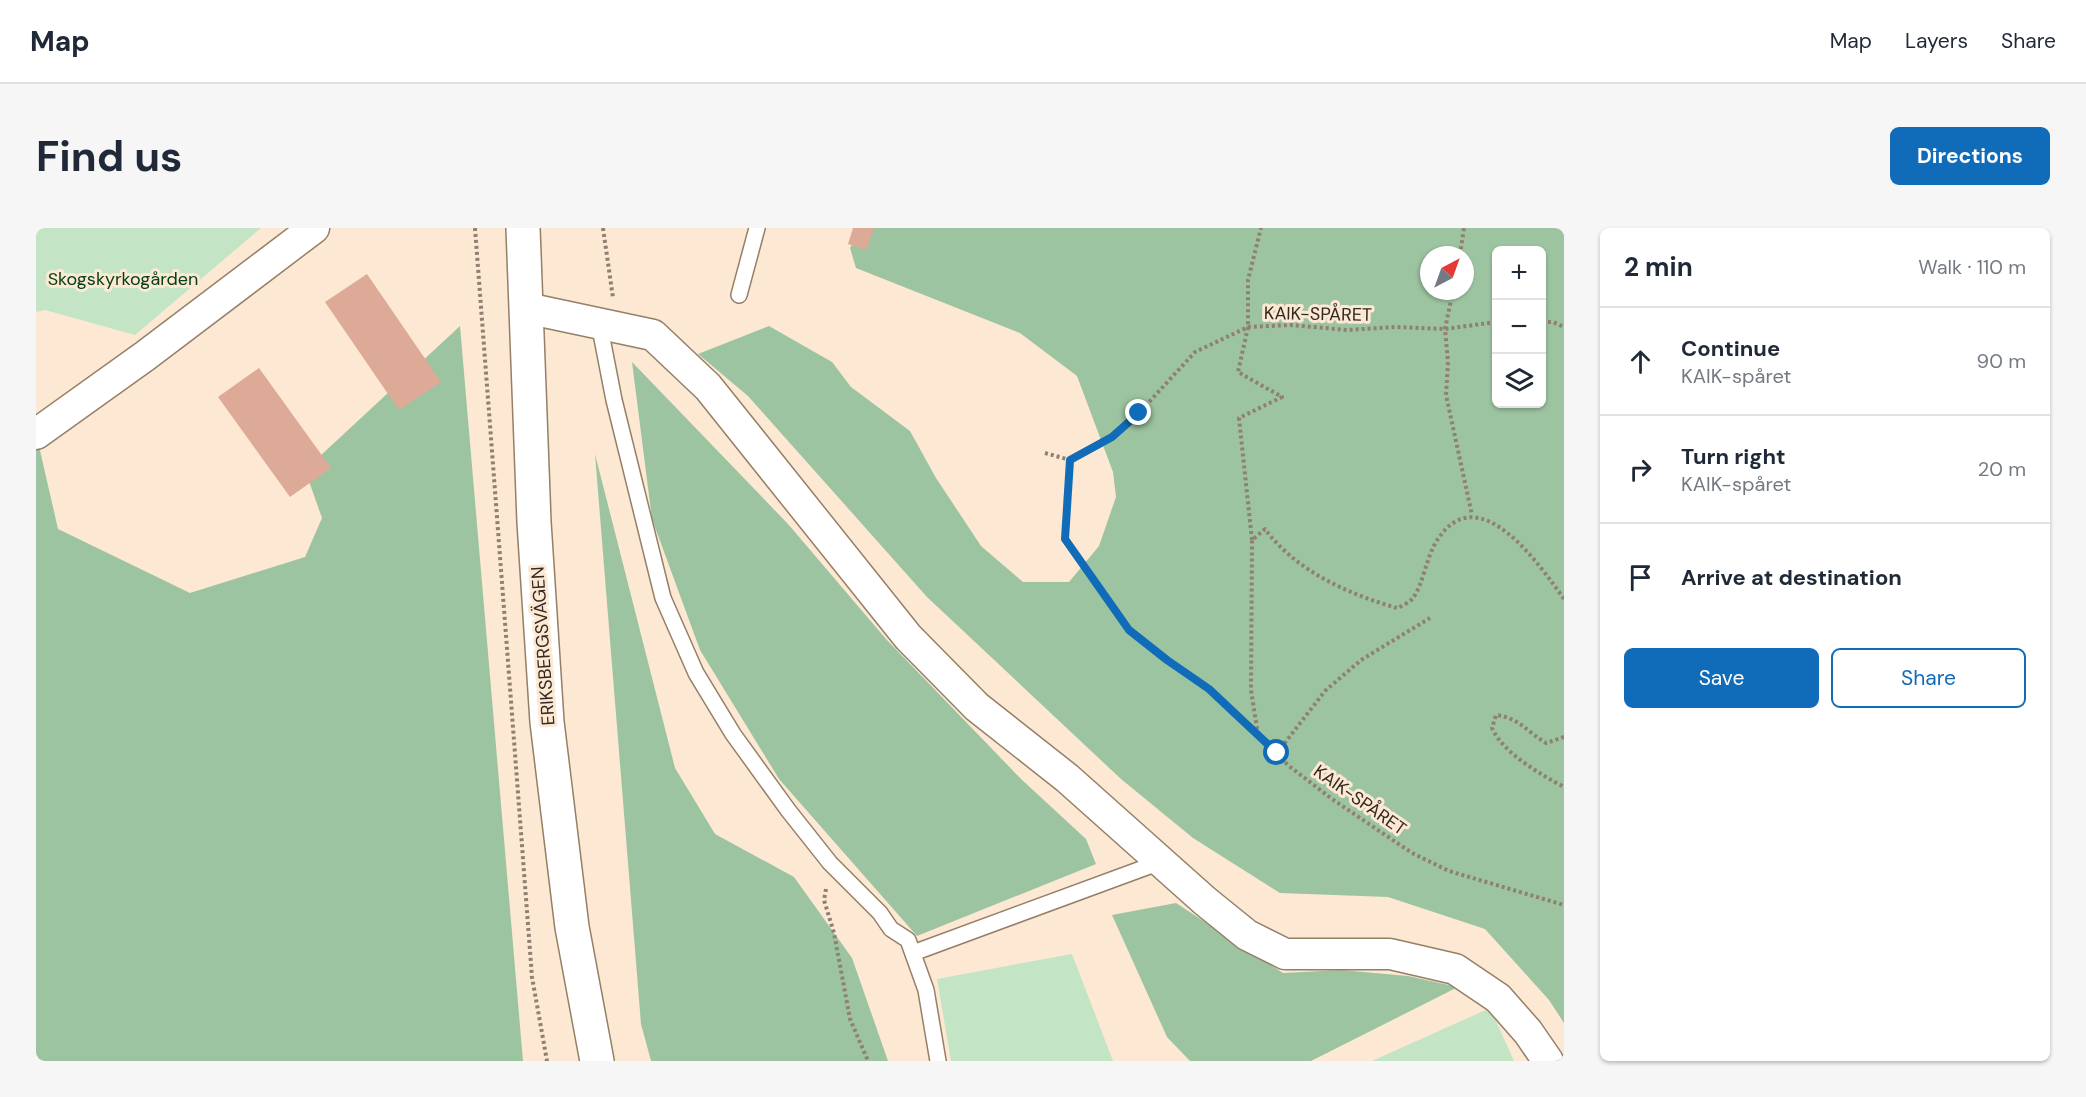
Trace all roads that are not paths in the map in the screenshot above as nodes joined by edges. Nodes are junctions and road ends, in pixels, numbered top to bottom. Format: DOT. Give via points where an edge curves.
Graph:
graph roads {
  1 [pos="314,228"];
  2 [pos="523,228"];
  3 [pos="757,228"];
  4 [pos="739,295"];
  5 [pos="526,308"];
  6 [pos="608,325"];
  7 [pos="36,434"];
  8 [pos="1163,861"];
  9 [pos="913,953"];
  10 [pos="597,1061"];
  11 [pos="938,1061"];
  12 [pos="1548,1061"];
  1 -- 7 [label="street"];
  2 -- 5 [label="main road, ERIKSBERGSVÄGEN"];
  3 -- 4 [label="lane"];
  5 -- 6 [label="street"];
  5 -- 10 [label="main road, ERIKSBERGSVÄGEN" via="547,722 573,927"];
  6 -- 8 [label="street" via="653,335 708,387 908,637 977,707"];
  6 -- 9 [label="lane" via="614,400 663,598 696,673 788,810 891,929 908,940"];
  8 -- 9 [label="lane"];
  8 -- 12 [label="street" via="1247,935 1285,954 1389,954 1455,969 1498,998"];
  9 -- 11 [label="lane" via="926,990"];
}
